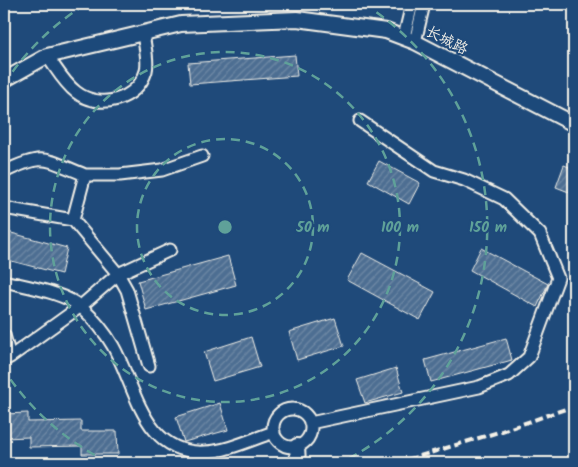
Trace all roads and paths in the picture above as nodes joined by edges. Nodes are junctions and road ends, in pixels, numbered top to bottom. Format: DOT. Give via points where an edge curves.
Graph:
graph roads {
  1 [pos="412,4"];
  2 [pos="424,4"];
  3 [pos="144,33"];
  4 [pos="409,40"];
  5 [pos="47,56"];
  6 [pos="4,80"];
  7 [pos="360,121"];
  8 [pos="574,124"];
  9 [pos="202,156"];
  10 [pos="4,172"];
  11 [pos="85,175"];
  12 [pos="4,208"];
  13 [pos="73,220"];
  14 [pos="170,250"];
  15 [pos="118,274"];
  16 [pos="4,281"];
  17 [pos="81,306"];
  18 [pos="4,335"];
  19 [pos="7,358"];
  20 [pos="149,366"];
  21 [pos="310,423"];
  22 [pos="274,432"];
  23 [pos="297,446"];
  24 [pos="298,463"];
  1 -- 4 [label="street"];
  2 -- 4 [label="street"];
  3 -- 4 [label="street, 长城路" via="181,24 297,19 386,30"];
  3 -- 5 [label="street, 长城路"];
  3 -- 5 [label="street" via="147,69 144,76 135,89 114,101 98,101 76,92"];
  4 -- 8 [label="street, 长城路"];
  5 -- 6 [label="street, 长城路"];
  7 -- 21 [label="street" via="434,171 464,180 504,199 540,234 558,278 529,357 509,375 479,387"];
  9 -- 11 [label="street" via="162,170"];
  10 -- 11 [label="street" via="30,160 46,159"];
  11 -- 13 [label="street"];
  12 -- 13 [label="street"];
  13 -- 15 [label="street"];
  14 -- 15 [label="street"];
  15 -- 17 [label="street"];
  15 -- 20 [label="street" via="127,290"];
  16 -- 17 [label="street" via="49,292"];
  17 -- 19 [label="street"];
  17 -- 22 [label="street" via="113,345 150,427 164,441 181,450 207,452"];
  18 -- 19 [label="street"];
  21 -- 22 [label="street" via="299,410 287,410 278,416"];
  21 -- 23 [label="street" via="307,440"];
  22 -- 23 [label="street" via="280,442"];
  23 -- 24 [label="street"];
}
